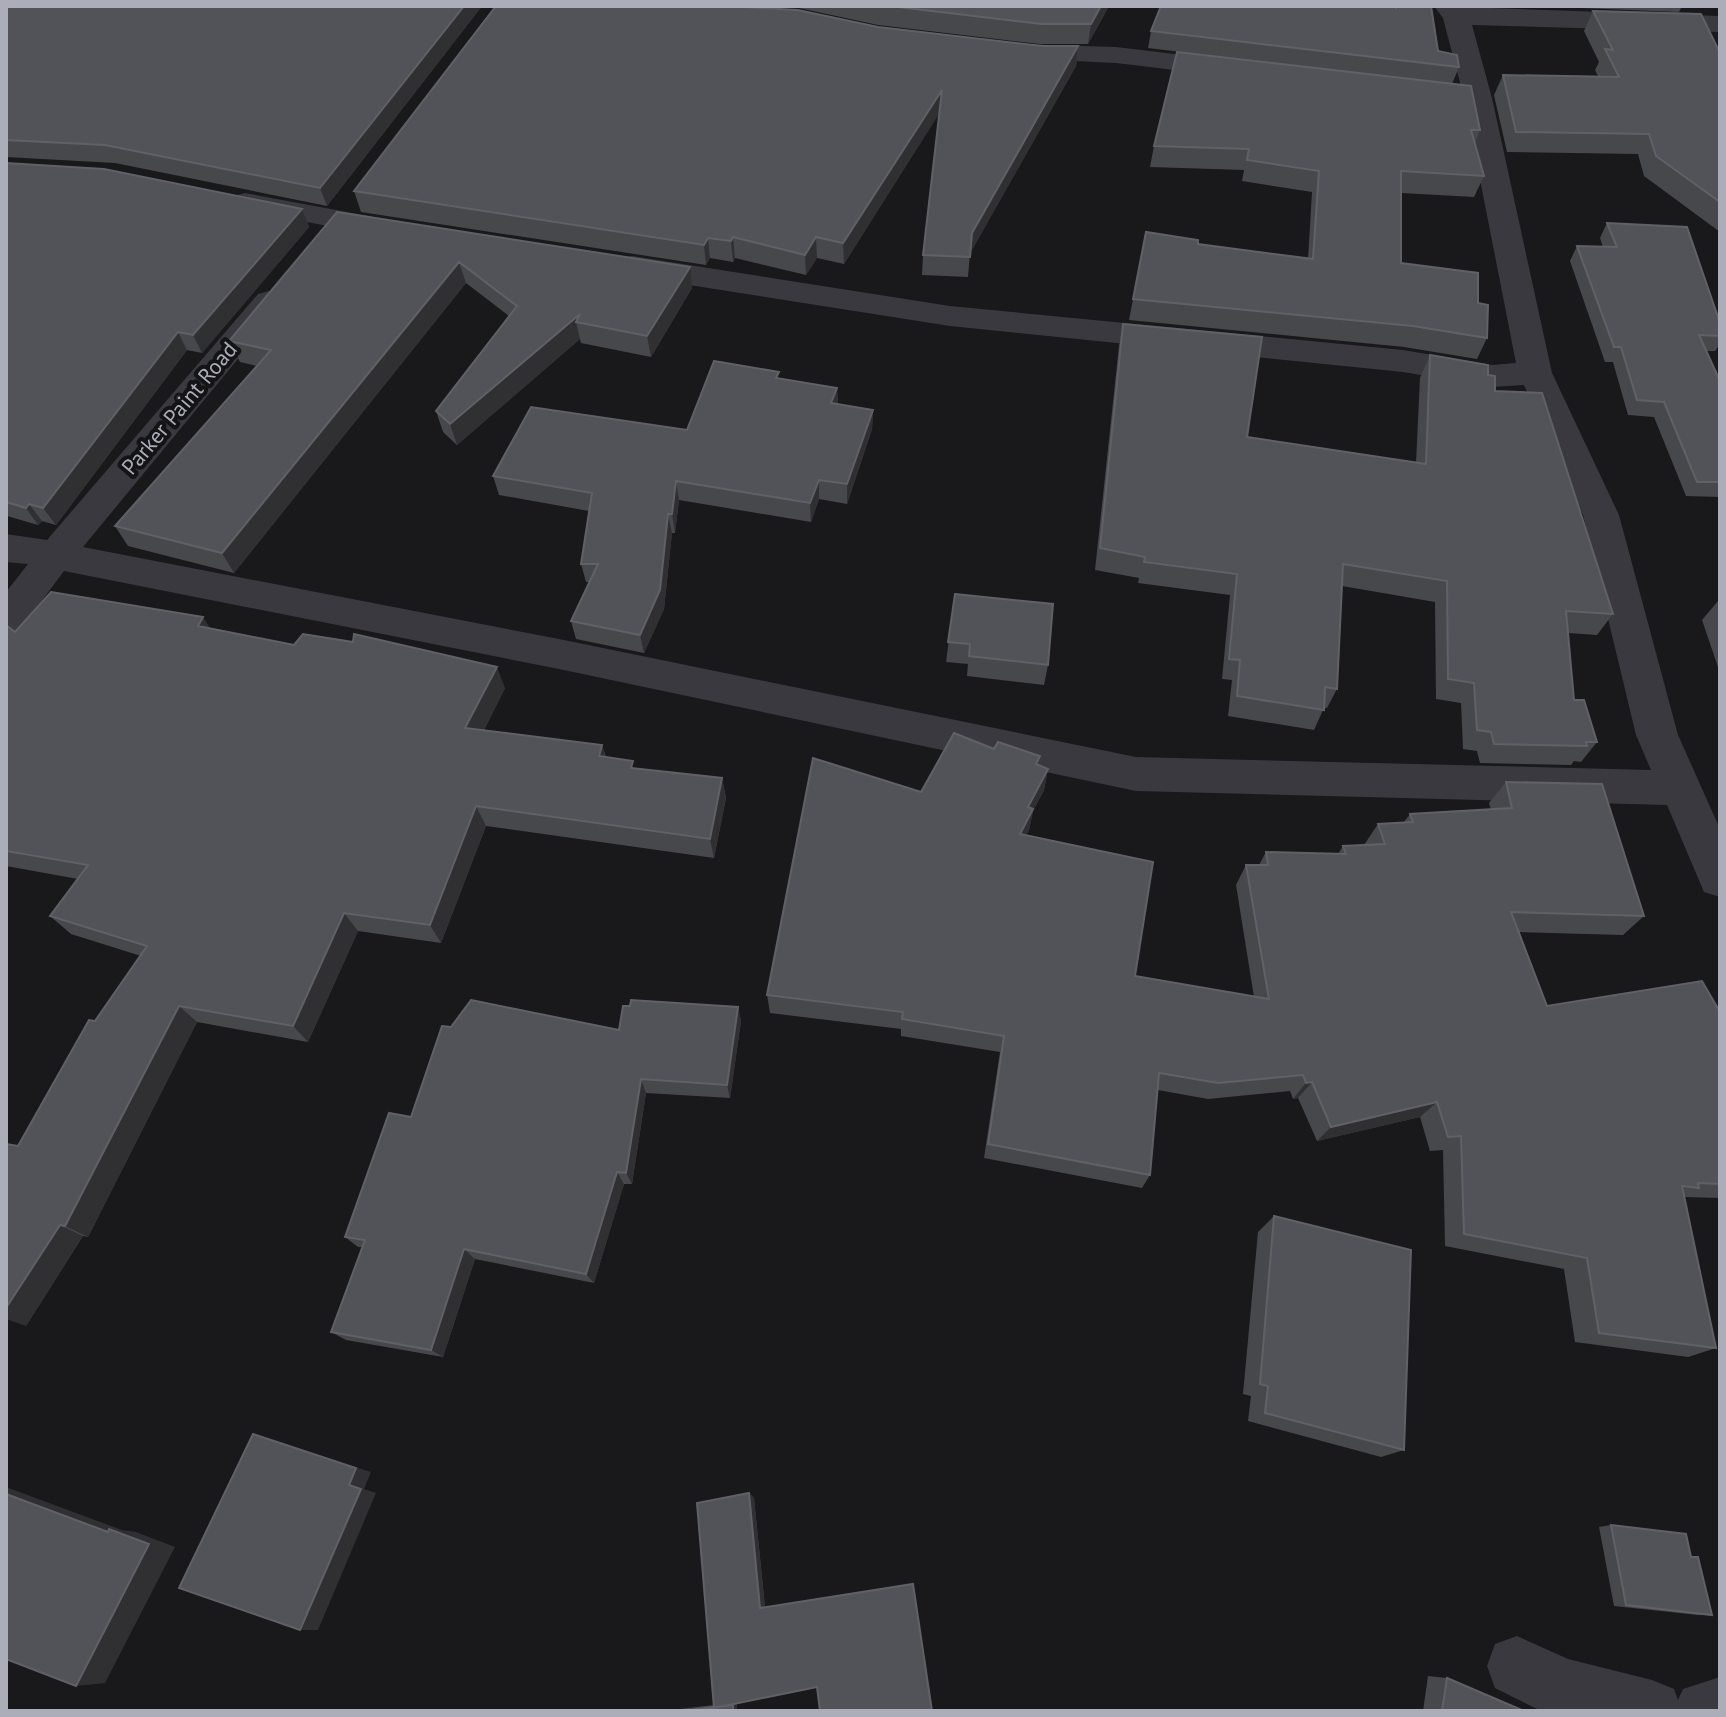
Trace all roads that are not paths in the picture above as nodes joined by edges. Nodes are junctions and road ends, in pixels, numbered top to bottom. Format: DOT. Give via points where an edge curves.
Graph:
graph roads {
  1 [pos="1452,11"];
  2 [pos="1720,24"];
  3 [pos="996,50"];
  4 [pos="1252,71"];
  5 [pos="217,196"];
  6 [pos="414,233"];
  7 [pos="603,262"];
  8 [pos="285,280"];
  9 [pos="1535,373"];
  10 [pos="6,548"];
  11 [pos="54,557"];
  12 [pos="6,620"];
  13 [pos="1678,788"];
  14 [pos="1720,878"];
  15 [pos="1517,1666"];
  16 [pos="1720,1708"];
  17 [pos="1652,1711"];
  18 [pos="1705,1711"];
  1 -- 2 [label="street"];
  1 -- 9 [label="street" via="1463,96"];
  3 -- 4 [label="street" via="1116,55"];
  5 -- 6 [label="street"];
  7 -- 9 [label="street" via="950,316 1403,361 1492,376"];
  8 -- 11 [label="street, Parker Paint Road"];
  9 -- 13 [label="street" via="1601,515 1657,735"];
  10 -- 11 [label="street"];
  11 -- 12 [label="street, Parker Paint Road"];
  11 -- 13 [label="street" via="559,654 1136,774"];
  13 -- 14 [label="street"];
  15 -- 17 [label="street" via="1560,1688"];
  16 -- 18 [label="street"];
}
